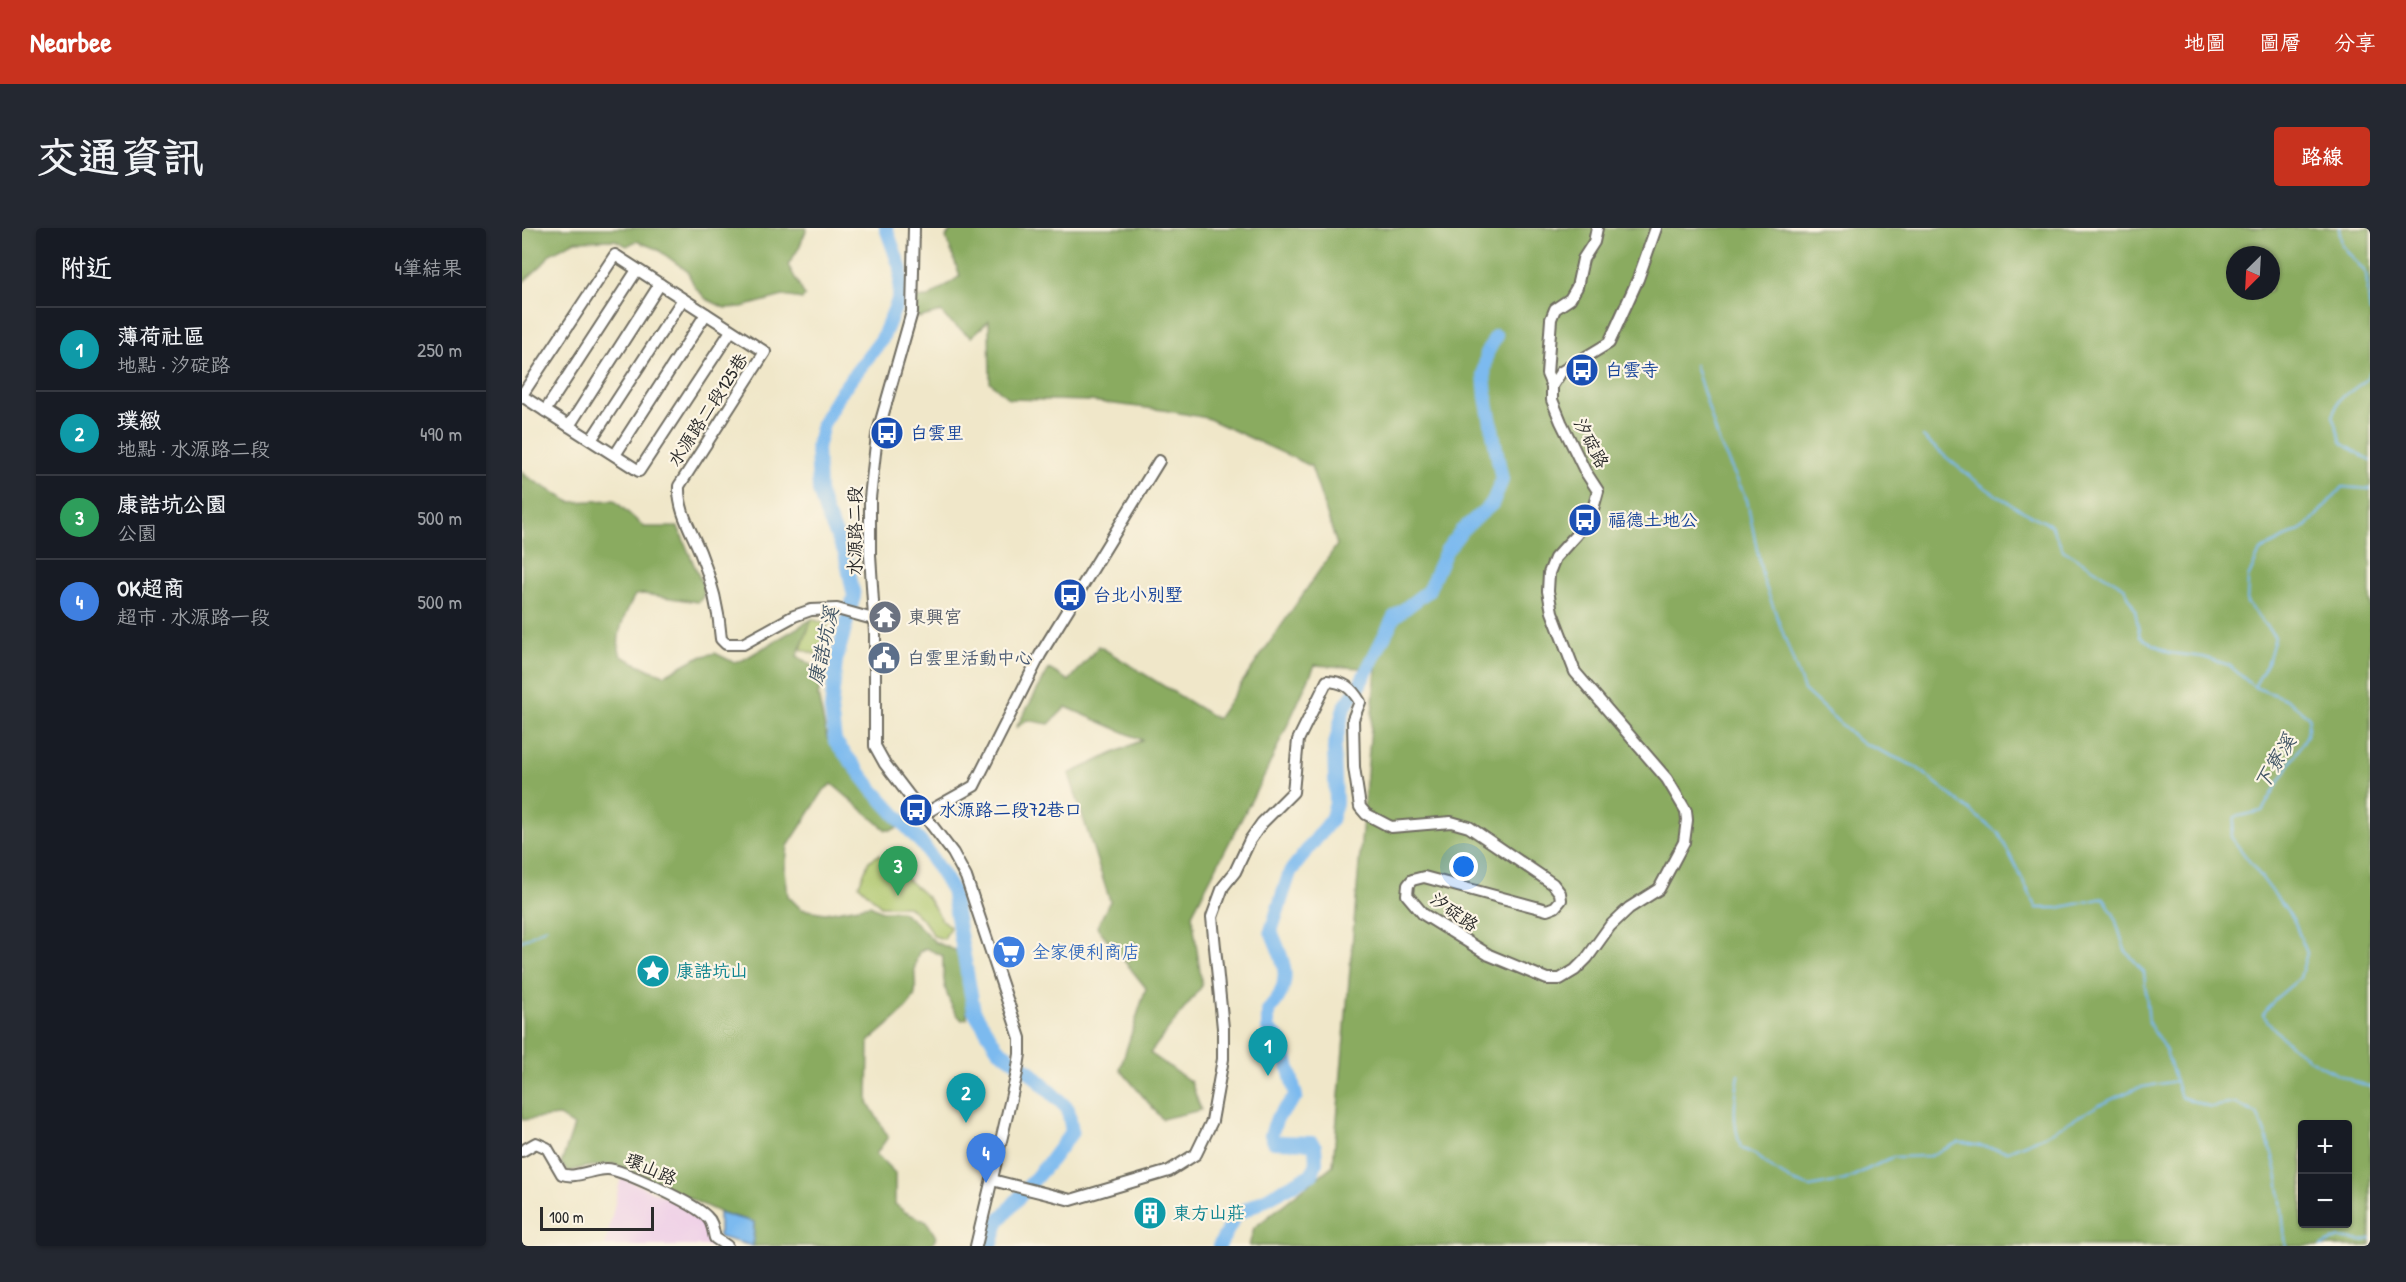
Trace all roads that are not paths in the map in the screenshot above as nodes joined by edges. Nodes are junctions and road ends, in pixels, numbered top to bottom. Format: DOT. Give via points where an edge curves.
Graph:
graph roads {
  1 [pos="914,228"];
  2 [pos="1597,228"];
  3 [pos="1656,228"];
  4 [pos="637,270"];
  5 [pos="660,284"];
  6 [pos="683,299"];
  7 [pos="706,314"];
  8 [pos="731,331"];
  9 [pos="1552,386"];
  10 [pos="522,395"];
  11 [pos="545,411"];
  12 [pos="569,426"];
  13 [pos="591,440"];
  14 [pos="615,455"];
  15 [pos="1159,461"];
  16 [pos="869,618"];
  17 [pos="924,814"];
  18 [pos="522,1151"];
  19 [pos="992,1180"];
  20 [pos="727,1246"];
  21 [pos="976,1246"];
  1 -- 16 [label="street, 水源路二段" via="912,312 875,443 870,498"];
  2 -- 9 [label="street" via="1594,242 1583,259 1577,287 1570,299 1555,309 1551,319 1547,374"];
  3 -- 9 [label="street" via="1609,343 1561,372"];
  4 -- 5 [label="street, 水源路二段125巷"];
  4 -- 10 [label="street, 水源路二段125巷" via="615,255"];
  4 -- 11 [label="street"];
  5 -- 6 [label="street, 水源路二段125巷"];
  5 -- 12 [label="street"];
  6 -- 7 [label="street, 水源路二段125巷"];
  6 -- 13 [label="street"];
  7 -- 8 [label="street, 水源路二段125巷"];
  7 -- 14 [label="street"];
  8 -- 14 [label="street" via="639,471"];
  8 -- 16 [label="street, 水源路二段125巷" via="765,352 679,486 680,508 702,556 720,621 721,639 726,644 743,644 811,610 837,609"];
  9 -- 19 [label="street, 汐碇路" via="1552,400 1561,422 1598,490 1593,509 1555,558 1549,582 1552,612 1575,672 1667,779 1686,811 1684,842 1659,889 1629,908 1587,958 1560,979 1547,979 1488,955 1423,914 1407,895 1412,880 1424,877 1548,910 1561,900 1560,893 1469,827 1451,822 1391,827 1366,814 1360,807 1354,767 1353,719 1360,702 1347,684 1327,681 1298,740 1293,792 1250,840 1223,887 1212,918 1223,1059 1212,1121 1196,1154 1170,1171 1071,1200"];
  10 -- 11 [label="street"];
  11 -- 12 [label="street"];
  12 -- 13 [label="street"];
  13 -- 14 [label="street"];
  15 -- 17 [label="street" via="1040,655 974,786"];
  16 -- 17 [label="street, 水源路二段" via="875,633 875,746"];
  17 -- 19 [label="street, 水源路二段" via="966,878 1020,1038 1017,1073"];
  18 -- 20 [label="street, 環山路" via="536,1143 547,1148 562,1174 570,1177 609,1169 696,1207 709,1218 715,1238"];
  19 -- 21 [label="street"];
}
